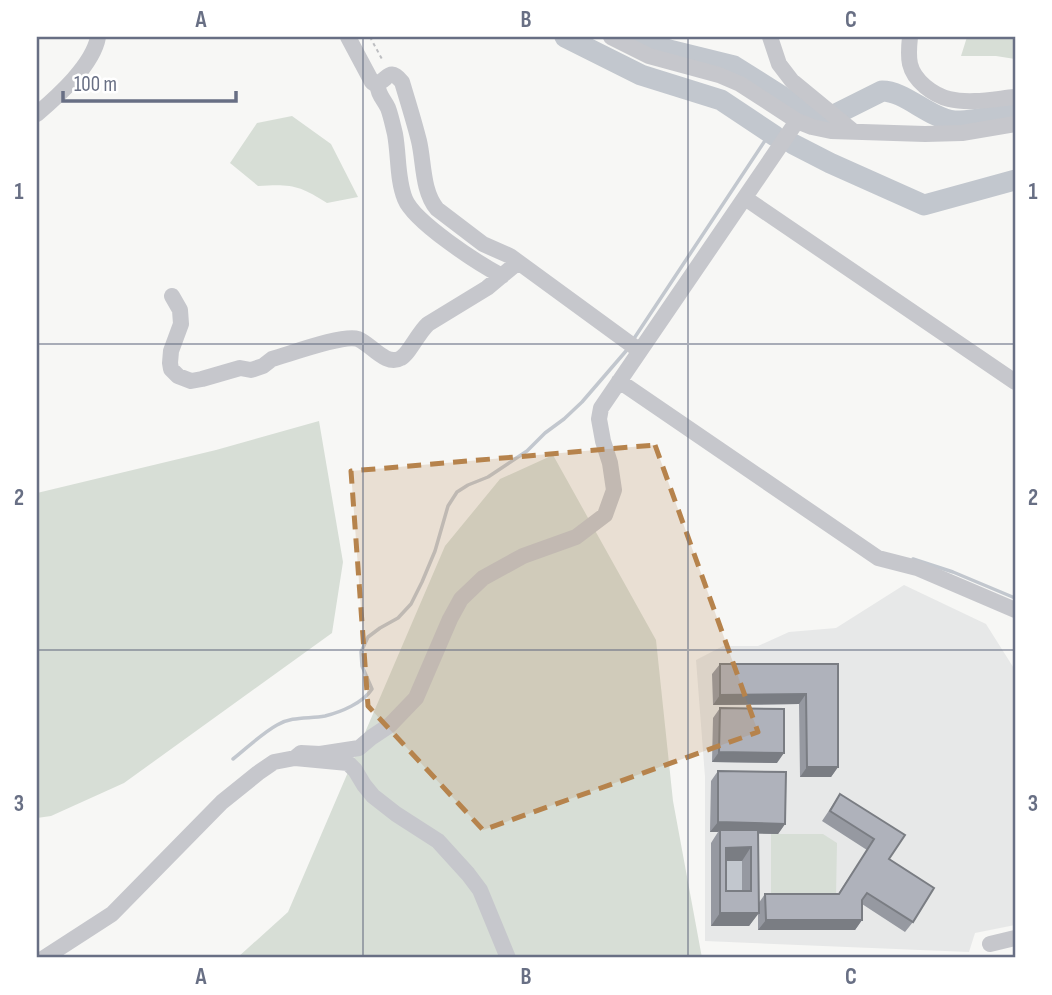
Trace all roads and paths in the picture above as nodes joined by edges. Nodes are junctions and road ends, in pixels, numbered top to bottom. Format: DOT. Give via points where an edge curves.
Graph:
graph roads {
  1 [pos="98,37"];
  2 [pos="348,37"];
  3 [pos="370,37"];
  4 [pos="611,37"];
  5 [pos="770,37"];
  6 [pos="910,37"];
  7 [pos="384,79"];
  8 [pos="1015,97"];
  9 [pos="37,114"];
  10 [pos="797,121"];
  11 [pos="1015,124"];
  12 [pos="854,132"];
  13 [pos="745,198"];
  14 [pos="517,263"];
  15 [pos="502,276"];
  16 [pos="172,296"];
  17 [pos="640,351"];
  18 [pos="619,381"];
  19 [pos="1015,382"];
  20 [pos="1015,610"];
  21 [pos="295,758"];
  22 [pos="1015,938"];
  23 [pos="989,944"];
  24 [pos="44,958"];
  25 [pos="508,958"];
  1 -- 9 [label="street" via="90,56 66,87"];
  2 -- 7 [label="street" via="372,82"];
  3 -- 7 [label="path"];
  4 -- 10 [label="street" via="649,56 740,84"];
  5 -- 12 [label="street" via="779,64 792,81"];
  6 -- 8 [label="street" via="910,66 934,93 976,101"];
  7 -- 14 [label="street" via="402,82 428,194 437,209"];
  7 -- 15 [label="street" via="377,90 395,135 405,201 423,223"];
  10 -- 12 [label="street"];
  10 -- 13 [label="street"];
  11 -- 12 [label="street" via="962,133"];
  13 -- 17 [label="street"];
  13 -- 19 [label="street"];
  14 -- 15 [label="street"];
  14 -- 17 [label="street"];
  15 -- 16 [label="street" via="428,324 401,358 388,360 349,337 272,359 251,370 240,368 191,381 171,369 171,351 181,324"];
  17 -- 18 [label="street"];
  18 -- 20 [label="street" via="878,558 917,568"];
  18 -- 21 [label="street" via="599,419 614,490 605,514 576,537 523,556 483,578 461,599 416,698 390,724 359,748 301,753"];
  21 -- 24 [label="street" via="274,762 258,773 222,802 112,914"];
  21 -- 25 [label="street" via="348,763 373,796 438,841 480,890"];
  22 -- 23 [label="street"];
}
